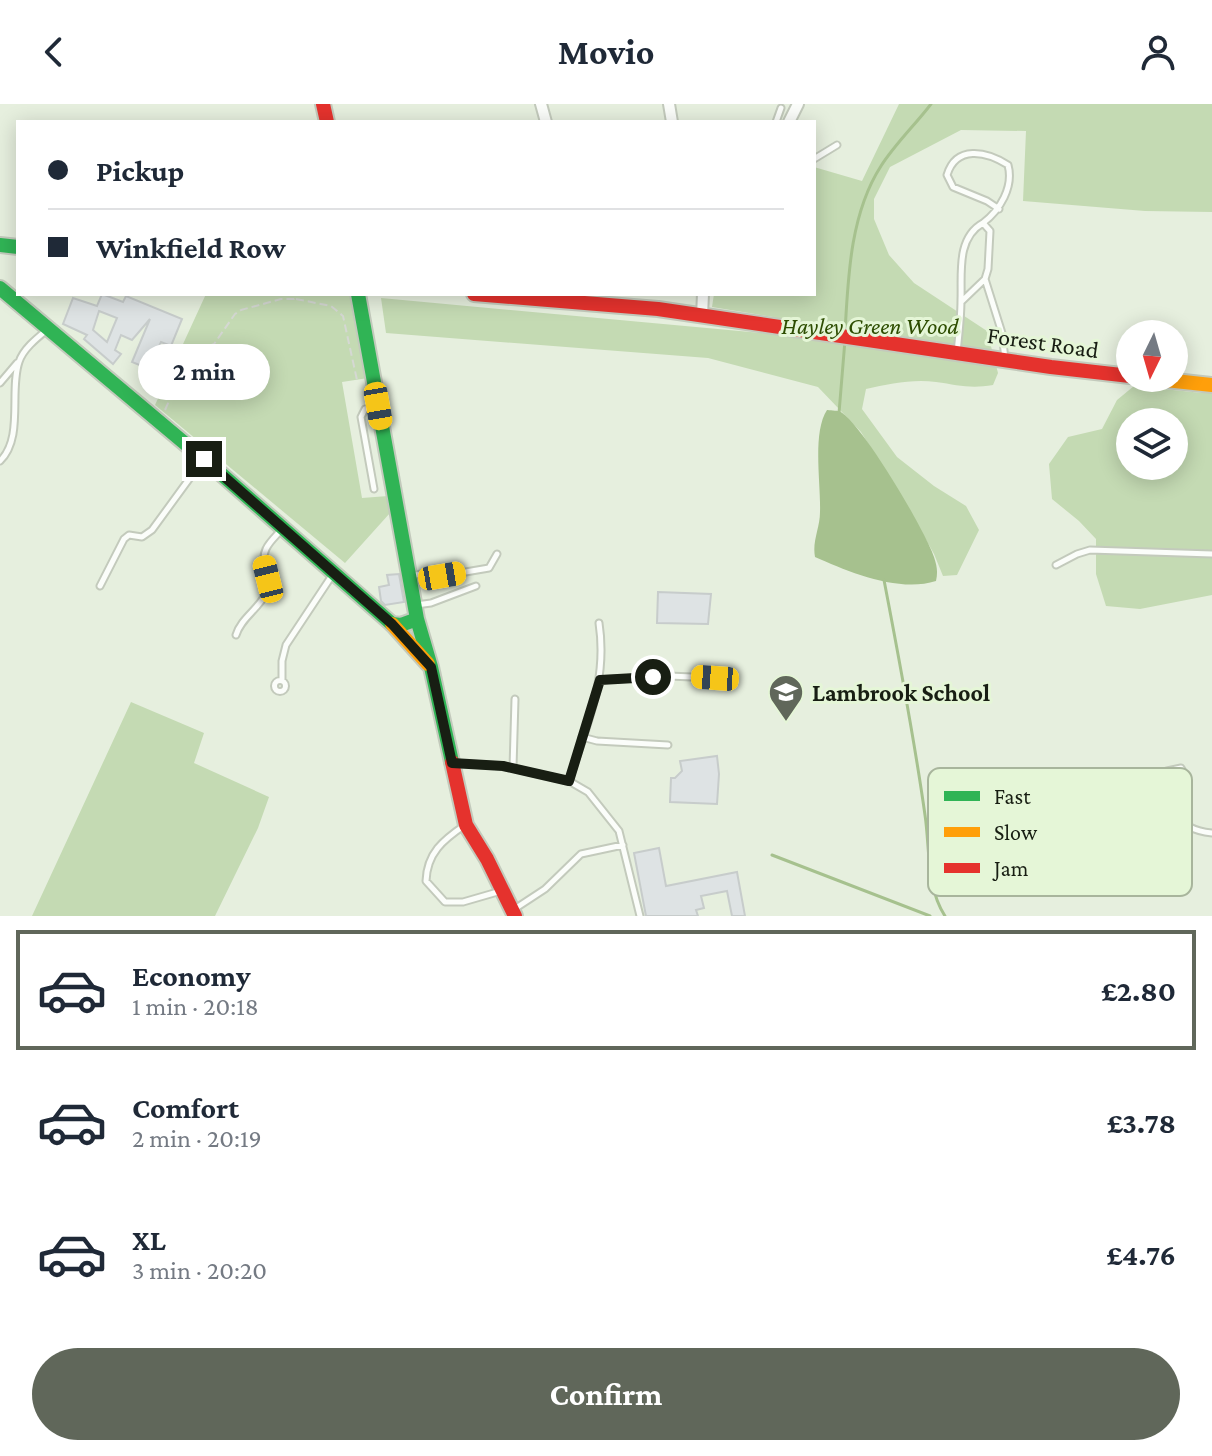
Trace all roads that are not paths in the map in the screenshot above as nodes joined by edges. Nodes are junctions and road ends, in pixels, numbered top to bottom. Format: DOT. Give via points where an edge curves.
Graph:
graph roads {
  1 [pos="781,108"];
  2 [pos="777,120"];
  3 [pos="837,145"];
  4 [pos="816,158"];
  5 [pos="999,209"];
  6 [pos="983,223"];
  7 [pos="985,279"];
  8 [pos="0,288"];
  9 [pos="358,296"];
  10 [pos="499,296"];
  11 [pos="703,296"];
  12 [pos="961,302"];
  13 [pos="702,316"];
  14 [pos="49,329"];
  15 [pos="957,353"];
  16 [pos="19,360"];
  17 [pos="1005,360"];
  18 [pos="1116,374"];
  19 [pos="1188,382"];
  20 [pos="0,383"];
  21 [pos="1212,385"];
  22 [pos="378,406"];
  23 [pos="3,458"];
  24 [pos="204,459"];
  25 [pos="0,467"];
  26 [pos="374,489"];
  27 [pos="283,528"];
  28 [pos="497,554"];
  29 [pos="1212,554"];
  30 [pos="1056,565"];
  31 [pos="334,573"];
  32 [pos="409,577"];
  33 [pos="100,586"];
  34 [pos="476,586"];
  35 [pos="416,612"];
  36 [pos="599,623"];
  37 [pos="392,624"];
  38 [pos="236,635"];
  39 [pos="431,667"];
  40 [pos="715,678"];
  41 [pos="600,680"];
  42 [pos="282,681"];
  43 [pos="515,699"];
  44 [pos="582,737"];
  45 [pos="668,745"];
  46 [pos="452,763"];
  47 [pos="513,768"];
  48 [pos="569,781"];
  49 [pos="466,825"];
  50 [pos="1192,828"];
  51 [pos="1212,833"];
  52 [pos="623,845"];
  53 [pos="503,891"];
  54 [pos="510,914"];
  55 [pos="640,916"];
  1 -- 2 [label="lane"];
  3 -- 4 [label="lane"];
  5 -- 5 [label="lane" via="1008,165 974,153 957,157 947,175 953,187"];
  5 -- 6 [label="lane"];
  6 -- 7 [label="lane" via="990,231"];
  6 -- 12 [label="lane" via="966,242"];
  7 -- 12 [label="lane"];
  7 -- 17 [label="lane"];
  8 -- 14 [label="main road"];
  9 -- 22 [label="main road"];
  10 -- 13 [label="main road, Forest Road"];
  11 -- 13 [label="street"];
  12 -- 15 [label="lane"];
  13 -- 15 [label="main road, Forest Road"];
  14 -- 16 [label="lane"];
  14 -- 24 [label="main road"];
  15 -- 17 [label="main road, Forest Road"];
  16 -- 20 [label="lane"];
  16 -- 23 [label="lane" via="14,427"];
  17 -- 18 [label="main road, Forest Road"];
  19 -- 21 [label="main road"];
  22 -- 26 [label="lane" via="365,409 361,417"];
  22 -- 32 [label="main road"];
  23 -- 25 [label="lane"];
  24 -- 27 [label="main road"];
  24 -- 33 [label="lane" via="152,530 124,539"];
  27 -- 31 [label="main road"];
  27 -- 38 [label="lane" via="265,550 268,588 263,600"];
  28 -- 32 [label="lane" via="489,568"];
  29 -- 30 [label="lane" via="1090,550"];
  31 -- 37 [label="main road"];
  31 -- 42 [label="lane" via="286,645"];
  32 -- 35 [label="main road"];
  34 -- 35 [label="lane"];
  35 -- 37 [label="main road" via="401,625"];
  35 -- 39 [label="main road"];
  36 -- 41 [label="lane"];
  37 -- 39 [label="main road"];
  39 -- 46 [label="main road"];
  40 -- 41 [label="lane"];
  41 -- 44 [label="lane"];
  43 -- 47 [label="lane"];
  44 -- 45 [label="lane"];
  44 -- 48 [label="lane"];
  46 -- 47 [label="lane"];
  46 -- 49 [label="main road"];
  47 -- 48 [label="lane"];
  48 -- 52 [label="lane" via="607,813"];
  49 -- 53 [label="main road"];
  49 -- 53 [label="lane" via="433,851 426,881 445,902"];
  50 -- 51 [label="lane"];
  52 -- 54 [label="lane" via="581,854"];
  52 -- 55 [label="lane"];
  53 -- 54 [label="main road"];
}
